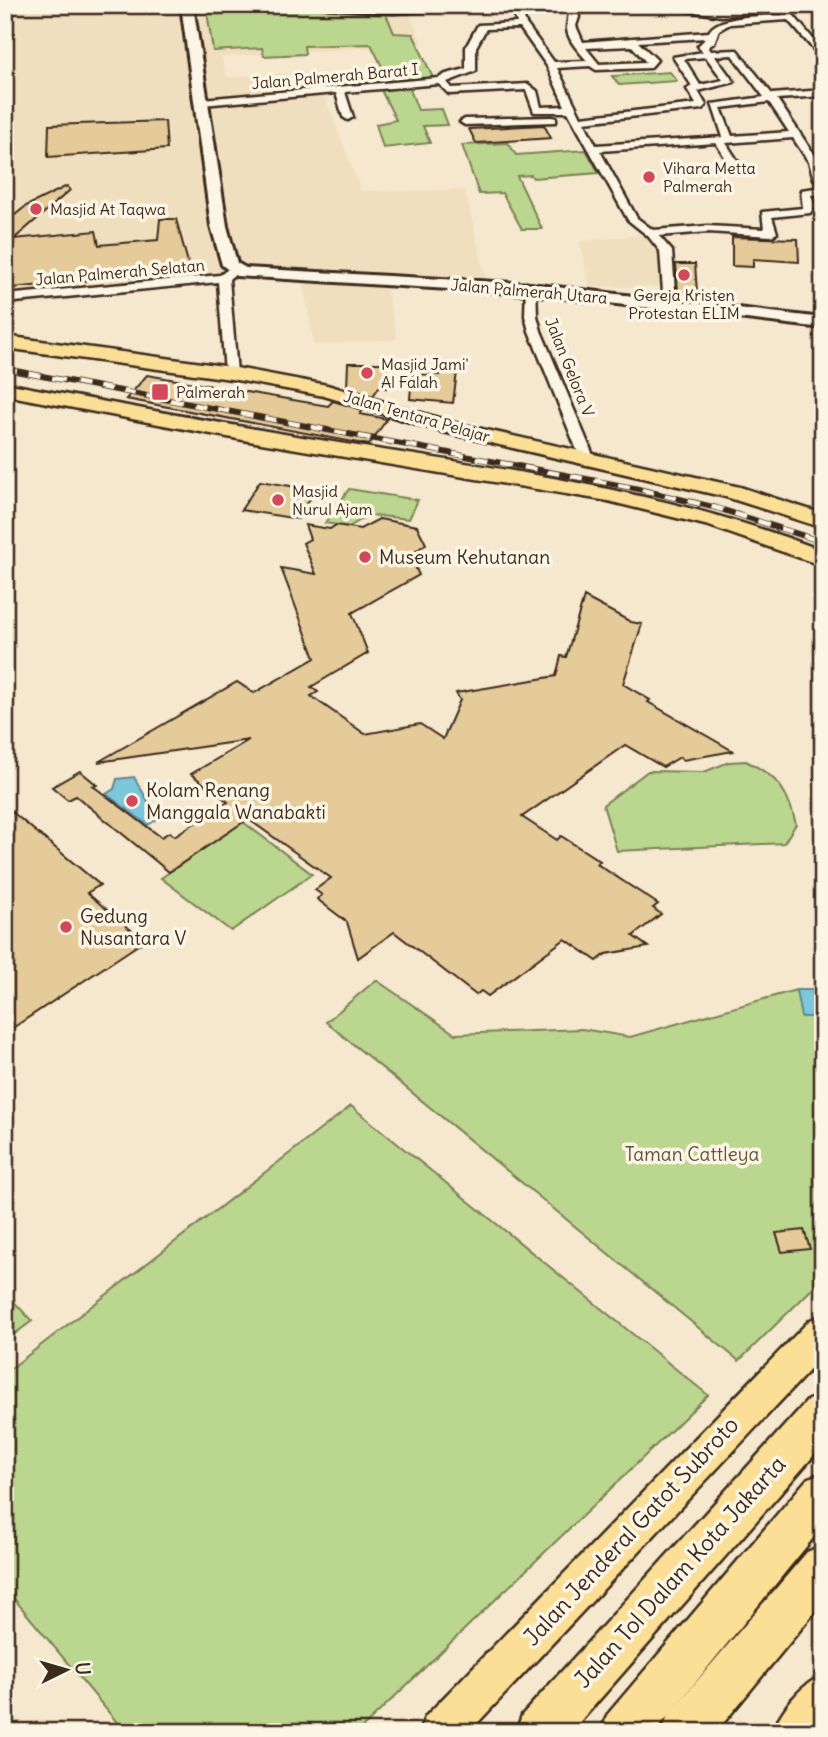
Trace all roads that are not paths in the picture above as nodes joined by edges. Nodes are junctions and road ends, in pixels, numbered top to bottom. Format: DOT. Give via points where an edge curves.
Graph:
graph roads {
  1 [pos="233,5"];
  2 [pos="328,5"];
  3 [pos="471,5"];
  4 [pos="515,5"];
  5 [pos="573,5"];
  6 [pos="656,5"];
  7 [pos="799,5"];
  8 [pos="191,7"];
  9 [pos="783,10"];
  10 [pos="522,25"];
  11 [pos="710,35"];
  12 [pos="634,43"];
  13 [pos="582,45"];
  14 [pos="820,52"];
  15 [pos="709,54"];
  16 [pos="678,57"];
  17 [pos="652,61"];
  18 [pos="594,63"];
  19 [pos="551,65"];
  20 [pos="442,81"];
  21 [pos="697,87"];
  22 [pos="340,92"];
  23 [pos="823,93"];
  24 [pos="206,102"];
  25 [pos="575,116"];
  26 [pos="348,117"];
  27 [pos="465,122"];
  28 [pos="797,135"];
  29 [pos="724,140"];
  30 [pos="594,148"];
  31 [pos="734,163"];
  32 [pos="821,185"];
  33 [pos="651,233"];
  34 [pos="229,274"];
  35 [pos="333,277"];
  36 [pos="530,287"];
  37 [pos="5,299"];
  38 [pos="670,302"];
  39 [pos="823,321"];
  40 [pos="5,342"];
  41 [pos="231,373"];
  42 [pos="5,389"];
  43 [pos="212,430"];
  44 [pos="589,460"];
  45 [pos="823,521"];
  46 [pos="823,559"];
  47 [pos="823,574"];
  48 [pos="823,1331"];
  49 [pos="823,1414"];
  50 [pos="823,1493"];
  51 [pos="823,1567"];
  52 [pos="823,1696"];
  53 [pos="440,1732"];
  54 [pos="539,1732"];
  55 [pos="624,1732"];
  56 [pos="685,1732"];
  57 [pos="793,1732"];
  1 -- 8 [label="street"];
  2 -- 3 [label="street" via="403,10"];
  4 -- 10 [label="street"];
  5 -- 13 [label="street" via="571,26"];
  6 -- 9 [label="street" via="721,13"];
  7 -- 9 [label="street"];
  8 -- 24 [label="main road"];
  9 -- 11 [label="street" via="725,23"];
  9 -- 14 [label="street"];
  10 -- 19 [label="street"];
  10 -- 20 [label="street, Jalan Palmerah Barat I" via="481,27 471,47 471,71"];
  11 -- 12 [label="street" via="633,39"];
  11 -- 15 [label="street" via="703,46"];
  12 -- 13 [label="street"];
  12 -- 17 [label="street"];
  13 -- 18 [label="street"];
  15 -- 16 [label="street"];
  15 -- 21 [label="street" via="729,82"];
  15 -- 23 [label="street" via="736,53 769,97"];
  16 -- 17 [label="street"];
  16 -- 21 [label="street"];
  17 -- 18 [label="street" via="647,66 602,68"];
  18 -- 19 [label="street"];
  19 -- 25 [label="street"];
  20 -- 22 [label="street, Jalan Palmerah Barat I"];
  20 -- 25 [label="street" via="449,91 528,87 537,110"];
  21 -- 25 [label="street" via="692,91 701,105 693,109"];
  22 -- 24 [label="street, Jalan Palmerah Barat I"];
  22 -- 26 [label="street"];
  24 -- 34 [label="main road" via="219,226"];
  24 -- 35 [label="main road, Jalan Palmerah Utara" via="241,255 248,265"];
  25 -- 27 [label="street"];
  25 -- 30 [label="street"];
  28 -- 29 [label="street"];
  28 -- 29 [label="street" via="772,99 715,106"];
  28 -- 32 [label="street"];
  29 -- 30 [label="street"];
  29 -- 31 [label="street"];
  30 -- 33 [label="street" via="633,220"];
  32 -- 33 [label="street" via="805,192 810,206 806,211 766,214 771,233 708,229"];
  33 -- 38 [label="street" via="666,251"];
  34 -- 35 [label="main road, Jalan Palmerah Utara"];
  34 -- 37 [label="street, Jalan Palmerah Selatan"];
  34 -- 41 [label="street"];
  35 -- 36 [label="main road, Jalan Palmerah Utara"];
  36 -- 38 [label="main road, Jalan Palmerah Utara"];
  36 -- 44 [label="street, Jalan Gelora V" via="535,331"];
  38 -- 39 [label="main road, Jalan Palmerah Utara"];
  40 -- 41 [label="highway, Jalan Tentara Pelajar"];
  41 -- 44 [label="highway, Jalan Tentara Pelajar" via="327,391 450,428"];
  42 -- 43 [label="highway, Jalan Tentara Pelajar"];
  43 -- 46 [label="highway, Jalan Tentara Pelajar" via="570,486 683,510 769,536"];
  43 -- 47 [label="highway" via="331,460 649,521"];
  44 -- 45 [label="highway, Jalan Tentara Pelajar" via="732,492"];
  48 -- 53 [label="highway, Jalan Jenderal Gatot Subroto"];
  49 -- 54 [label="highway, Jalan Tol Dalam Kota Jakarta"];
  50 -- 55 [label="highway"];
  51 -- 56 [label="highway"];
  52 -- 57 [label="highway"];
}
